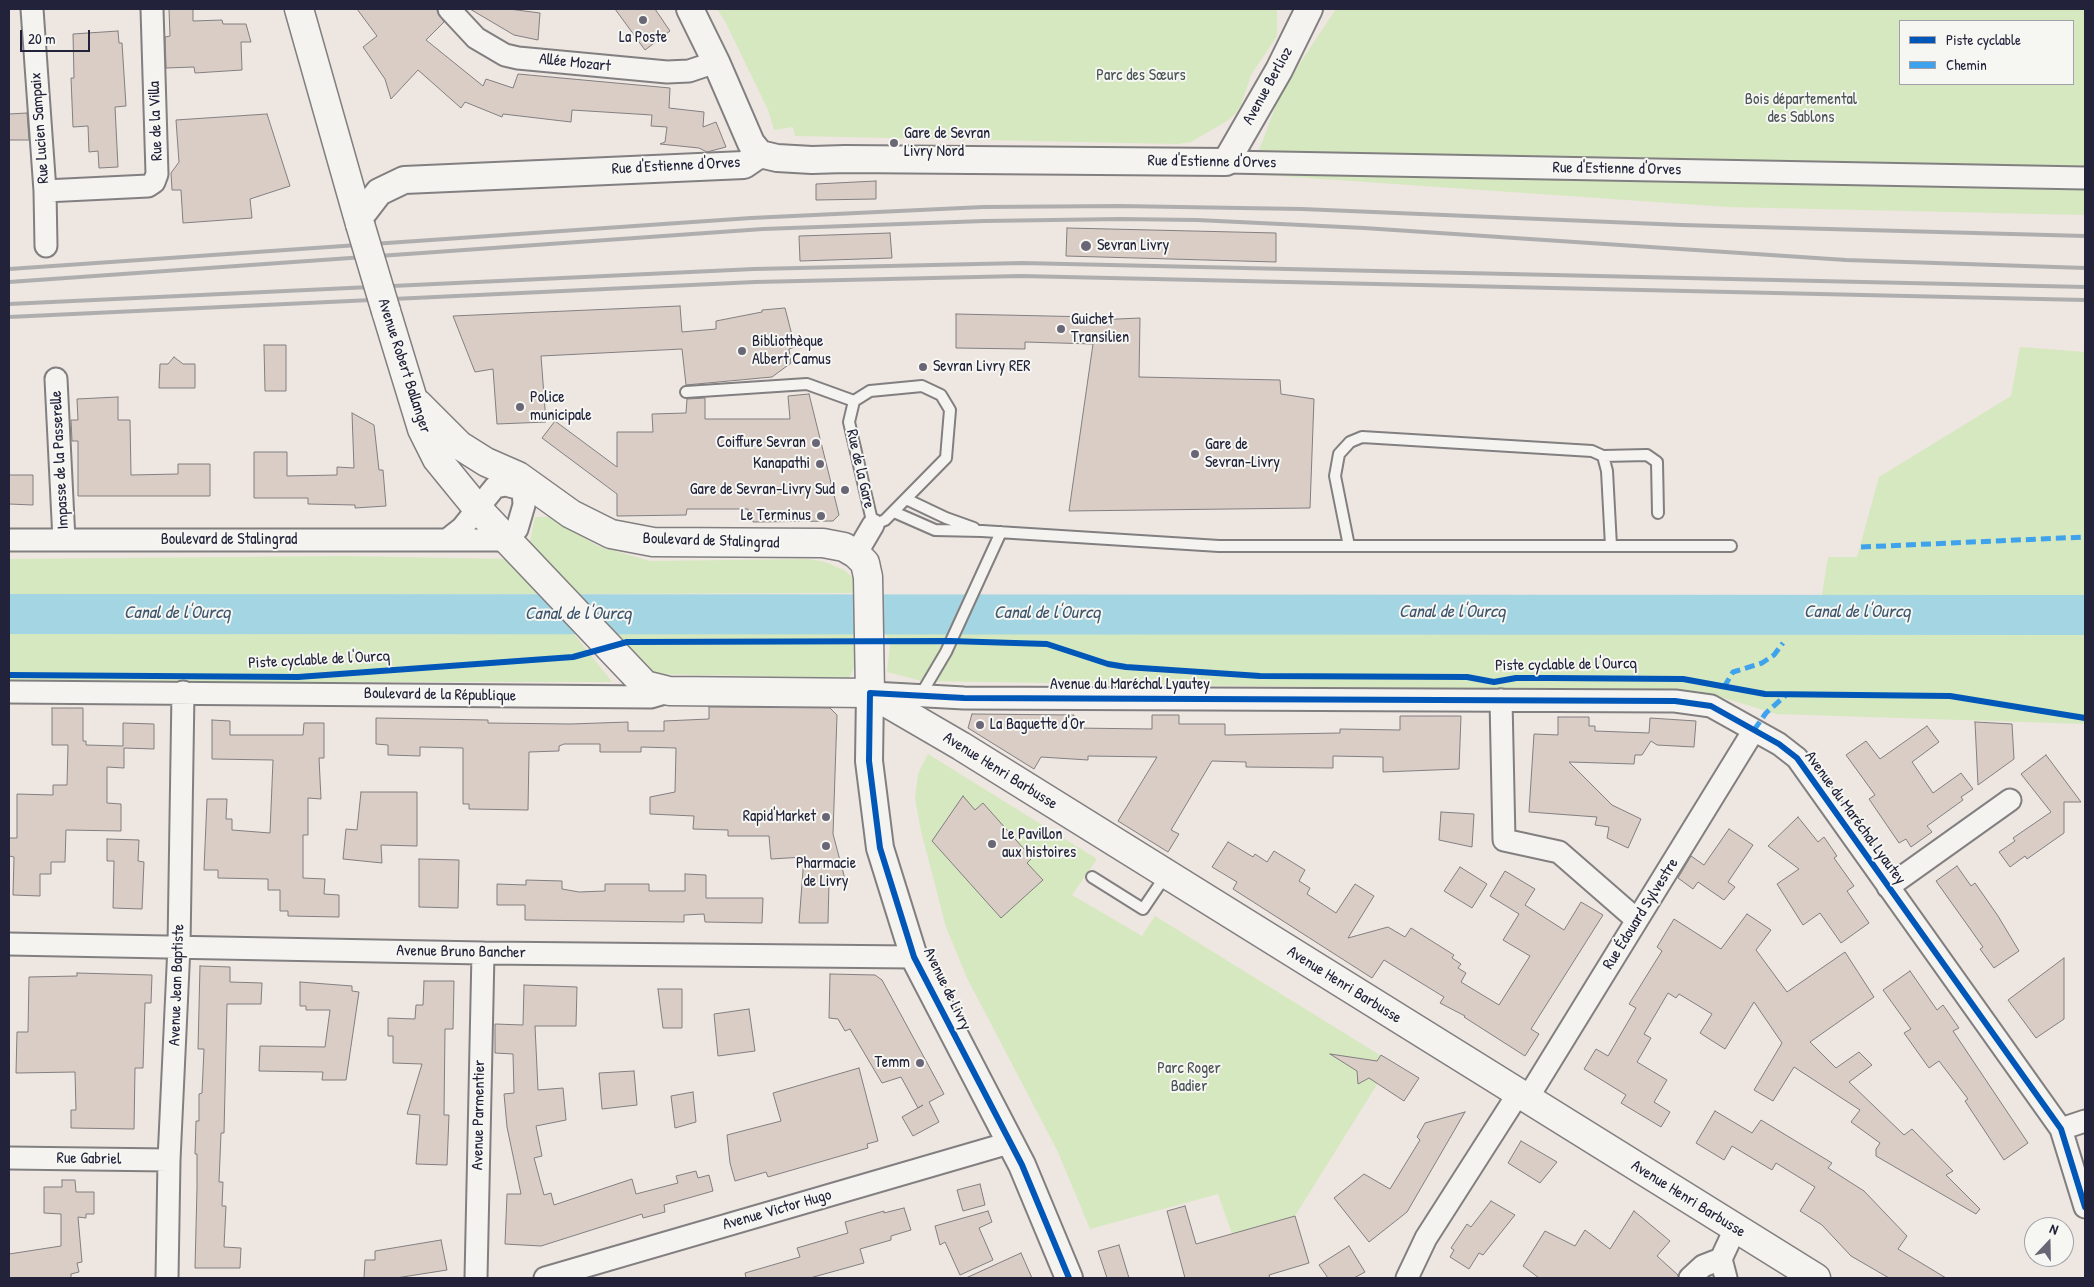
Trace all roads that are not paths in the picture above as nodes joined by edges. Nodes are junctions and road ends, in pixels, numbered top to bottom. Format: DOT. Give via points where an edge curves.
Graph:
graph roads {
  1 [pos="32,9"];
  2 [pos="152,9"];
  3 [pos="299,9"];
  4 [pos="449,9"];
  5 [pos="690,9"];
  6 [pos="1309,9"];
  7 [pos="716,62"];
  8 [pos="760,154"];
  9 [pos="1226,162"];
  10 [pos="2085,178"];
  11 [pos="45,191"];
  12 [pos="359,222"];
  13 [pos="46,246"];
  14 [pos="56,379"];
  15 [pos="686,392"];
  16 [pos="414,400"];
  17 [pos="854,401"];
  18 [pos="1603,456"];
  19 [pos="529,487"];
  20 [pos="906,499"];
  21 [pos="477,508"];
  22 [pos="894,512"];
  23 [pos="1658,513"];
  24 [pos="873,525"];
  25 [pos="982,531"];
  26 [pos="1001,532"];
  27 [pos="448,539"];
  28 [pos="9,540"];
  29 [pos="64,540"];
  30 [pos="507,540"];
  31 [pos="1349,546"];
  32 [pos="1611,546"];
  33 [pos="1731,546"];
  34 [pos="862,566"];
  35 [pos="670,691"];
  36 [pos="9,692"];
  37 [pos="183,692"];
  38 [pos="870,693"];
  39 [pos="920,696"];
  40 [pos="1501,700"];
  41 [pos="1754,730"];
  42 [pos="2010,800"];
  43 [pos="1167,874"];
  44 [pos="1092,877"];
  45 [pos="1888,888"];
  46 [pos="1637,920"];
  47 [pos="9,944"];
  48 [pos="180,946"];
  49 [pos="483,953"];
  50 [pos="914,957"];
  51 [pos="1523,1096"];
  52 [pos="2085,1121"];
  53 [pos="2062,1129"];
  54 [pos="1009,1142"];
  55 [pos="9,1158"];
  56 [pos="169,1160"];
  57 [pos="2085,1207"];
  58 [pos="1736,1229"];
  59 [pos="1724,1269"];
  60 [pos="166,1278"];
  61 [pos="476,1278"];
  62 [pos="545,1278"];
  63 [pos="1069,1278"];
  64 [pos="1406,1278"];
  65 [pos="1690,1278"];
  66 [pos="1816,1278"];
  1 -- 11 [label="street, Rue Lucien Sampaix"];
  2 -- 11 [label="street, Rue de la Villa" via="157,174 154,182 148,186"];
  3 -- 12 [label="main road, Avenue Robert Ballanger"];
  4 -- 7 [label="street, Allée Mozart" via="476,38 505,55 518,58 667,72 688,71"];
  5 -- 7 [label="street"];
  6 -- 9 [label="street, Avenue Berlioz"];
  7 -- 8 [label="street" via="751,143"];
  8 -- 9 [label="street, Rue d'Estienne d'Orves" via="812,160"];
  8 -- 12 [label="street, Rue d'Estienne d'Orves" via="744,165 404,180 379,192"];
  9 -- 10 [label="street, Rue d'Estienne d'Orves"];
  11 -- 13 [label="street, Rue Lucien Sampaix"];
  12 -- 16 [label="main road, Avenue Robert Ballanger, bridge"];
  14 -- 29 [label="street, Impasse de la Passerelle"];
  15 -- 17 [label="lane" via="807,384"];
  16 -- 19 [label="main road, Boulevard de Stalingrad" via="458,445"];
  16 -- 21 [label="main road, Avenue Robert Ballanger" via="422,429 437,459"];
  17 -- 20 [label="lane, Rue de la Gare" via="870,390 922,386 941,395 950,410 946,458"];
  17 -- 24 [label="lane, Rue de la Gare" via="849,422"];
  18 -- 23 [label="lane" via="1647,455 1657,462"];
  18 -- 31 [label="lane" via="1592,451 1362,437 1350,442 1339,454 1335,476"];
  18 -- 32 [label="lane" via="1607,471"];
  19 -- 21 [label="street, Boulevard de Stalingrad" via="495,487"];
  19 -- 30 [label="street" via="517,529"];
  19 -- 34 [label="main road, Boulevard de Stalingrad" via="571,514 611,534 653,542 823,543 844,547"];
  20 -- 22 [label="lane, Rue de la Gare"];
  20 -- 25 [label="lane"];
  21 -- 27 [label="street, Boulevard de Stalingrad" via="462,528"];
  21 -- 30 [label="main road, Avenue Robert Ballanger"];
  22 -- 24 [label="lane, Rue de la Gare" via="886,520"];
  22 -- 25 [label="lane" via="935,530"];
  24 -- 34 [label="street, Rue de la Gare"];
  25 -- 26 [label="lane"];
  26 -- 31 [label="lane" via="1219,546"];
  26 -- 39 [label="lane" via="946,652"];
  27 -- 29 [label="street, Boulevard de Stalingrad"];
  27 -- 30 [label="street, Boulevard de Stalingrad"];
  28 -- 29 [label="street, Boulevard de Stalingrad"];
  30 -- 35 [label="main road, Avenue Robert Ballanger" via="645,685"];
  31 -- 32 [label="lane"];
  32 -- 33 [label="lane"];
  34 -- 38 [label="main road"];
  35 -- 37 [label="street, Boulevard de la République" via="651,697"];
  35 -- 38 [label="main road, Boulevard de la République"];
  36 -- 37 [label="street, Boulevard de la République"];
  37 -- 48 [label="street, Avenue Jean Baptiste"];
  38 -- 39 [label="street, Avenue du Maréchal Lyautey"];
  38 -- 43 [label="main road, Avenue Henri Barbusse"];
  38 -- 50 [label="street, Avenue de Livry" via="869,761 880,848"];
  39 -- 40 [label="street, Avenue du Maréchal Lyautey"];
  40 -- 41 [label="street, Avenue du Maréchal Lyautey" via="1675,701 1711,706"];
  40 -- 46 [label="street" via="1504,840 1560,852"];
  41 -- 45 [label="street, Avenue du Maréchal Lyautey" via="1797,758"];
  41 -- 46 [label="street, Rue Édouard Sylvestre"];
  42 -- 45 [label="street"];
  43 -- 44 [label="lane" via="1143,909"];
  43 -- 51 [label="main road, Avenue Henri Barbusse"];
  45 -- 53 [label="street, Avenue du Maréchal Lyautey"];
  46 -- 51 [label="street, Rue Édouard Sylvestre"];
  47 -- 48 [label="street, Avenue Bruno Bancher"];
  48 -- 49 [label="street, Avenue Bruno Bancher"];
  48 -- 56 [label="street, Avenue Jean Baptiste"];
  49 -- 50 [label="street, Avenue Bruno Bancher"];
  49 -- 61 [label="street, Avenue Parmentier"];
  50 -- 54 [label="street, Avenue de Livry"];
  51 -- 58 [label="main road, Avenue Henri Barbusse"];
  51 -- 64 [label="street, Rue Édouard Sylvestre" via="1426,1238"];
  52 -- 53 [label="street"];
  53 -- 57 [label="street, Avenue du Maréchal Lyautey"];
  54 -- 62 [label="street, Avenue Victor Hugo"];
  54 -- 63 [label="street, Avenue de Livry" via="1022,1165"];
  55 -- 56 [label="street, Rue Gabriel"];
  56 -- 60 [label="street, Avenue Jean Baptiste"];
  58 -- 59 [label="street"];
  58 -- 66 [label="main road, Avenue Henri Barbusse"];
  59 -- 65 [label="street" via="1702,1266"];
}
